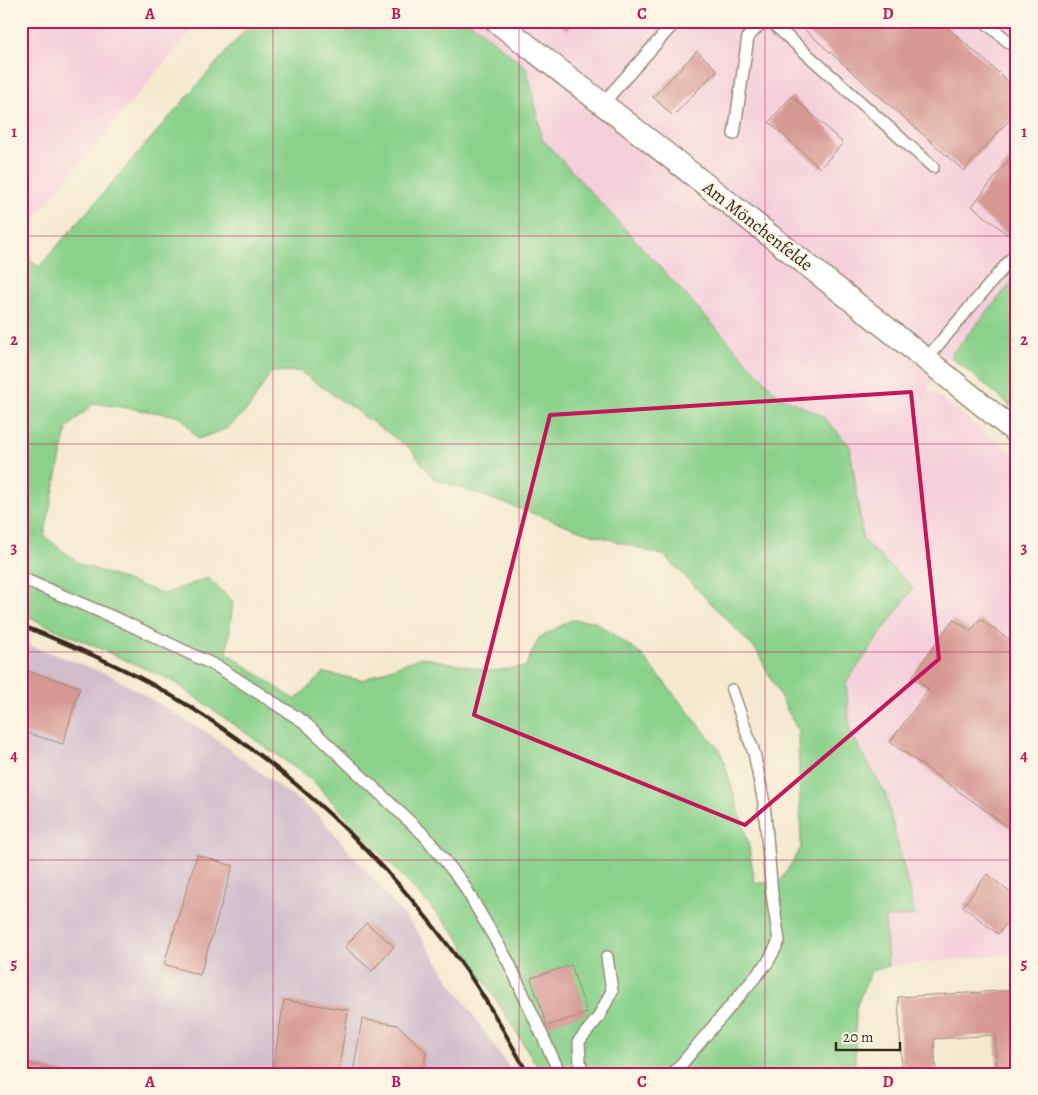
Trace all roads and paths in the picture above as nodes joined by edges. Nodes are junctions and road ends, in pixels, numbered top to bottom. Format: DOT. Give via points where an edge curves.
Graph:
graph roads {
  1 [pos="496,21"];
  2 [pos="676,21"];
  3 [pos="763,21"];
  4 [pos="770,21"];
  5 [pos="984,21"];
  6 [pos="1017,49"];
  7 [pos="603,103"];
  8 [pos="734,134"];
  9 [pos="933,167"];
  10 [pos="1017,252"];
  11 [pos="926,359"];
  12 [pos="1017,433"];
  13 [pos="21,578"];
  14 [pos="732,690"];
  15 [pos="607,957"];
  16 [pos="560,1074"];
  17 [pos="584,1074"];
  18 [pos="673,1074"];
  1 -- 7 [label="street, Am Mönchenfelde"];
  2 -- 7 [label="lane"];
  3 -- 8 [label="lane" via="748,38"];
  4 -- 9 [label="lane"];
  5 -- 6 [label="lane"];
  7 -- 11 [label="street, Am Mönchenfelde"];
  10 -- 11 [label="lane"];
  11 -- 12 [label="street, Am Mönchenfelde"];
  13 -- 16 [label="lane" via="218,667 304,722 424,836 462,882 510,963"];
  14 -- 18 [label="lane" via="754,753 764,803 779,941 768,962"];
  15 -- 17 [label="lane" via="612,991 598,1018 579,1041"];
}
